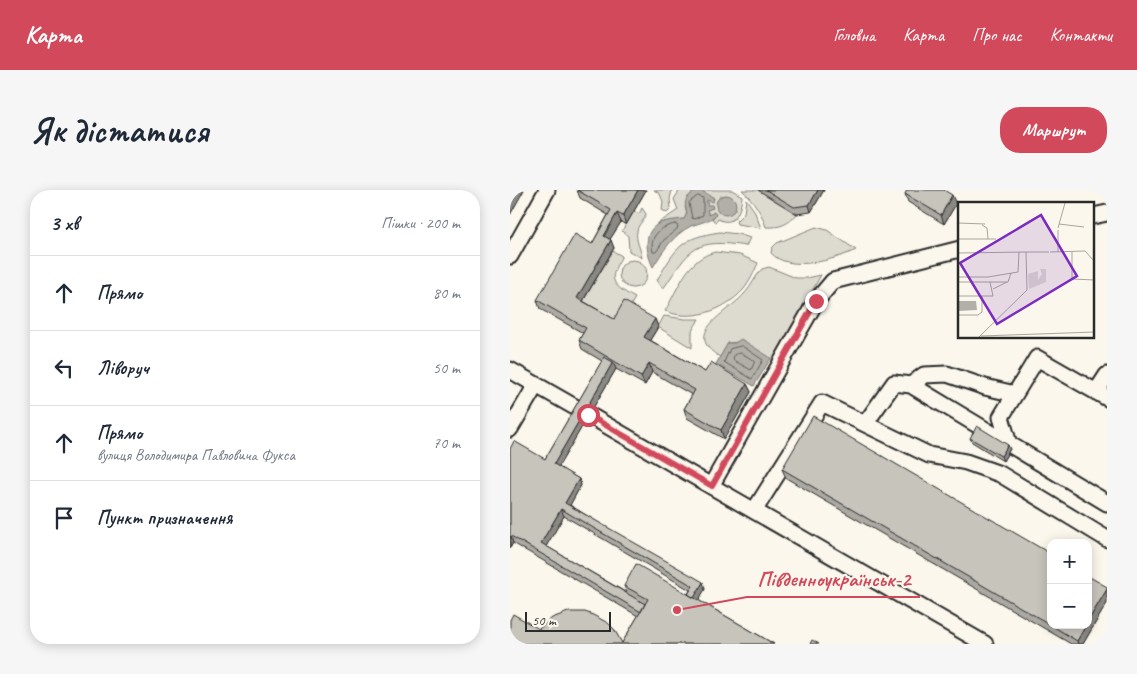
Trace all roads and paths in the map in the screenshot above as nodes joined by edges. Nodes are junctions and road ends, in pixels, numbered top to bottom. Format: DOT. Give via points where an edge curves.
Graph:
graph roads {
  1 [pos="547,190"];
  2 [pos="1107,213"];
  3 [pos="1094,216"];
  4 [pos="958,250"];
  5 [pos="510,256"];
  6 [pos="510,370"];
  7 [pos="1107,375"];
  8 [pos="536,385"];
  9 [pos="911,385"];
  10 [pos="1016,394"];
  11 [pos="1102,395"];
  12 [pos="865,424"];
  13 [pos="510,429"];
  14 [pos="1009,444"];
  15 [pos="712,486"];
  16 [pos="1107,503"];
  17 [pos="754,511"];
  18 [pos="1107,539"];
  19 [pos="985,644"];
  1 -- 5 [label="street"];
  2 -- 3 [label="street"];
  4 -- 15 [label="street" via="833,281 816,301"];
  6 -- 8 [label="street"];
  7 -- 11 [label="street"];
  8 -- 13 [label="street"];
  8 -- 15 [label="street"];
  9 -- 10 [label="street" via="924,375 947,374"];
  9 -- 12 [label="street" via="894,383"];
  9 -- 14 [label="street"];
  10 -- 11 [label="street" via="1037,358"];
  10 -- 14 [label="street" via="1001,417"];
  12 -- 17 [label="street" via="822,403"];
  12 -- 18 [label="street" via="929,455 966,462 1000,474"];
  14 -- 16 [label="street"];
  15 -- 17 [label="street"];
  17 -- 19 [label="street"];
}
